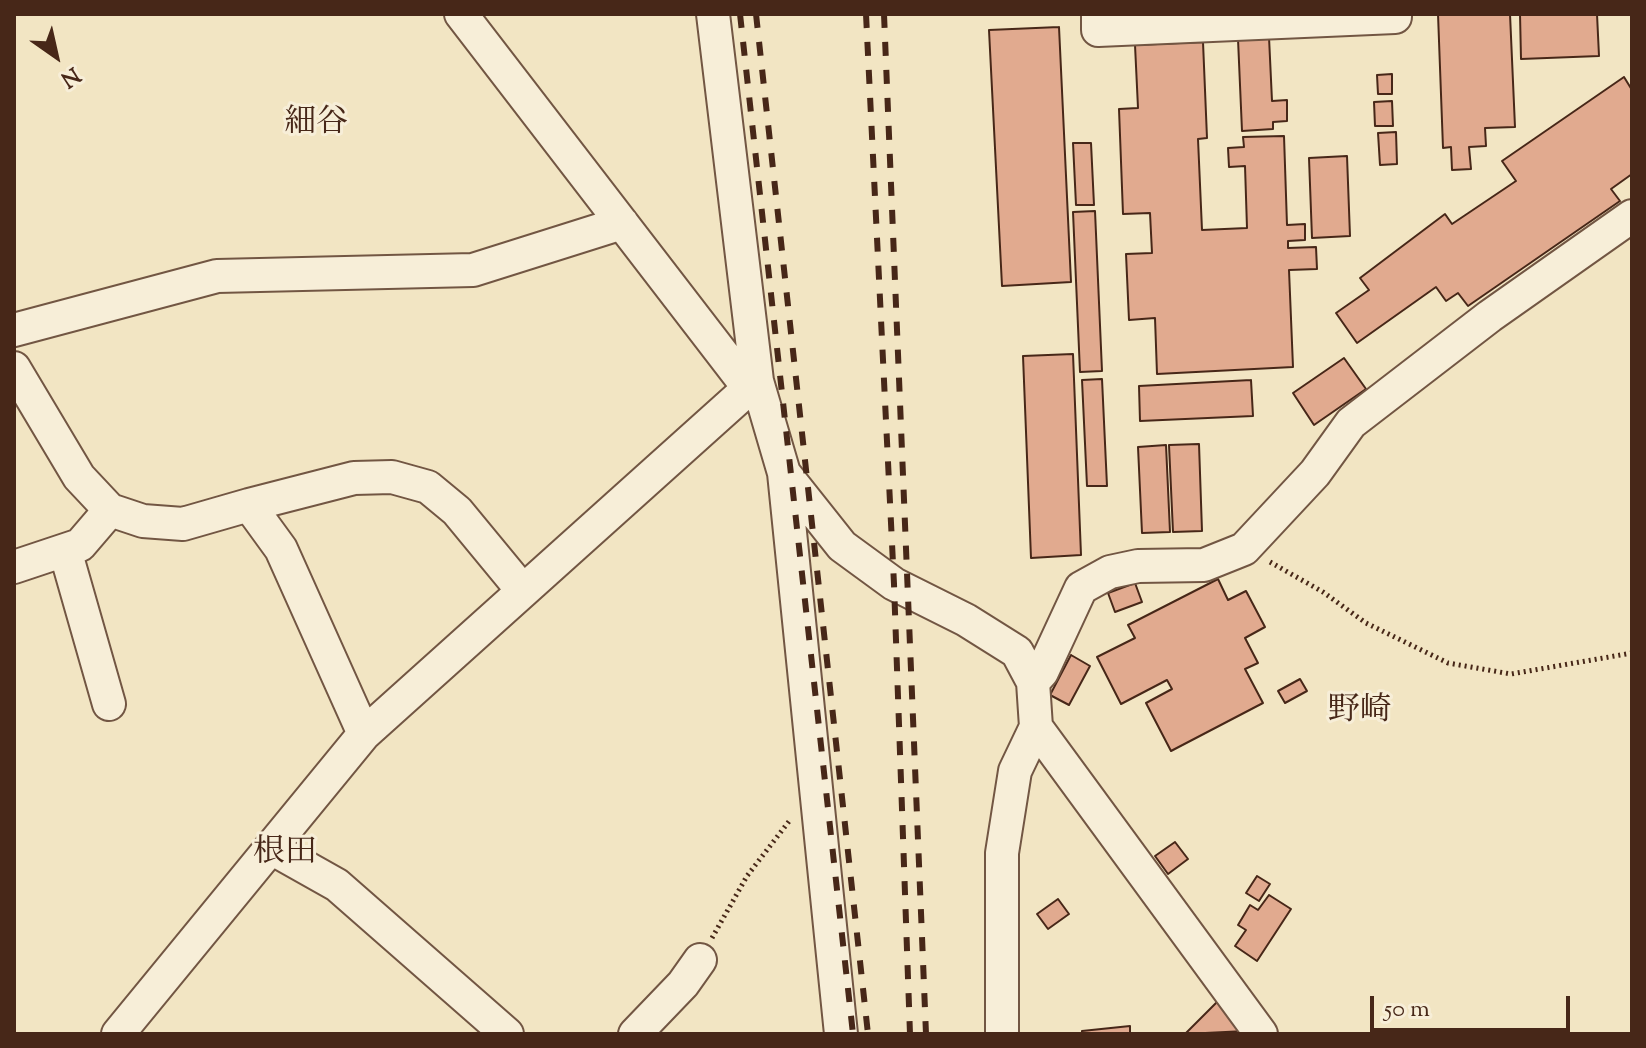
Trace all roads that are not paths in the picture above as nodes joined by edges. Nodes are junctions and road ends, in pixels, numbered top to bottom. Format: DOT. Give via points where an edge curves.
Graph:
graph roads {
  1 [pos="461,14"];
  2 [pos="713,14"];
  3 [pos="1098,14"];
  4 [pos="1395,14"];
  5 [pos="1632,216"];
  6 [pos="622,223"];
  7 [pos="14,330"];
  8 [pos="14,368"];
  9 [pos="752,384"];
  10 [pos="784,473"];
  11 [pos="249,505"];
  12 [pos="110,510"];
  13 [pos="65,550"];
  14 [pos="14,567"];
  15 [pos="523,591"];
  16 [pos="1033,682"];
  17 [pos="109,704"];
  18 [pos="1036,727"];
  19 [pos="364,734"];
  20 [pos="273,849"];
  21 [pos="700,960"];
  22 [pos="118,1034"];
  23 [pos="507,1034"];
  24 [pos="635,1034"];
  25 [pos="841,1034"];
  26 [pos="1002,1034"];
  27 [pos="1261,1034"];
  1 -- 6 [label="street"];
  2 -- 9 [label="street"];
  3 -- 4 [label="street" via="1098,30"];
  5 -- 16 [label="street" via="1351,423 1315,473 1244,549 1204,565 1110,572 1081,588"];
  6 -- 7 [label="street" via="473,270 217,276"];
  6 -- 9 [label="street"];
  8 -- 12 [label="street" via="79,477"];
  9 -- 10 [label="street"];
  9 -- 15 [label="street"];
  10 -- 16 [label="street" via="842,546 894,584 1017,652"];
  10 -- 25 [label="street"];
  11 -- 12 [label="street" via="183,524 143,521"];
  11 -- 15 [label="street" via="354,478 392,477 428,487 457,511"];
  11 -- 19 [label="street" via="281,549"];
  12 -- 13 [label="street" via="80,545"];
  13 -- 14 [label="street"];
  13 -- 17 [label="street"];
  15 -- 19 [label="street"];
  16 -- 18 [label="street"];
  18 -- 26 [label="street" via="1015,771 1002,853"];
  18 -- 27 [label="street"];
  19 -- 20 [label="street"];
  20 -- 22 [label="street"];
  20 -- 23 [label="street" via="337,885"];
  21 -- 24 [label="street"];
}
